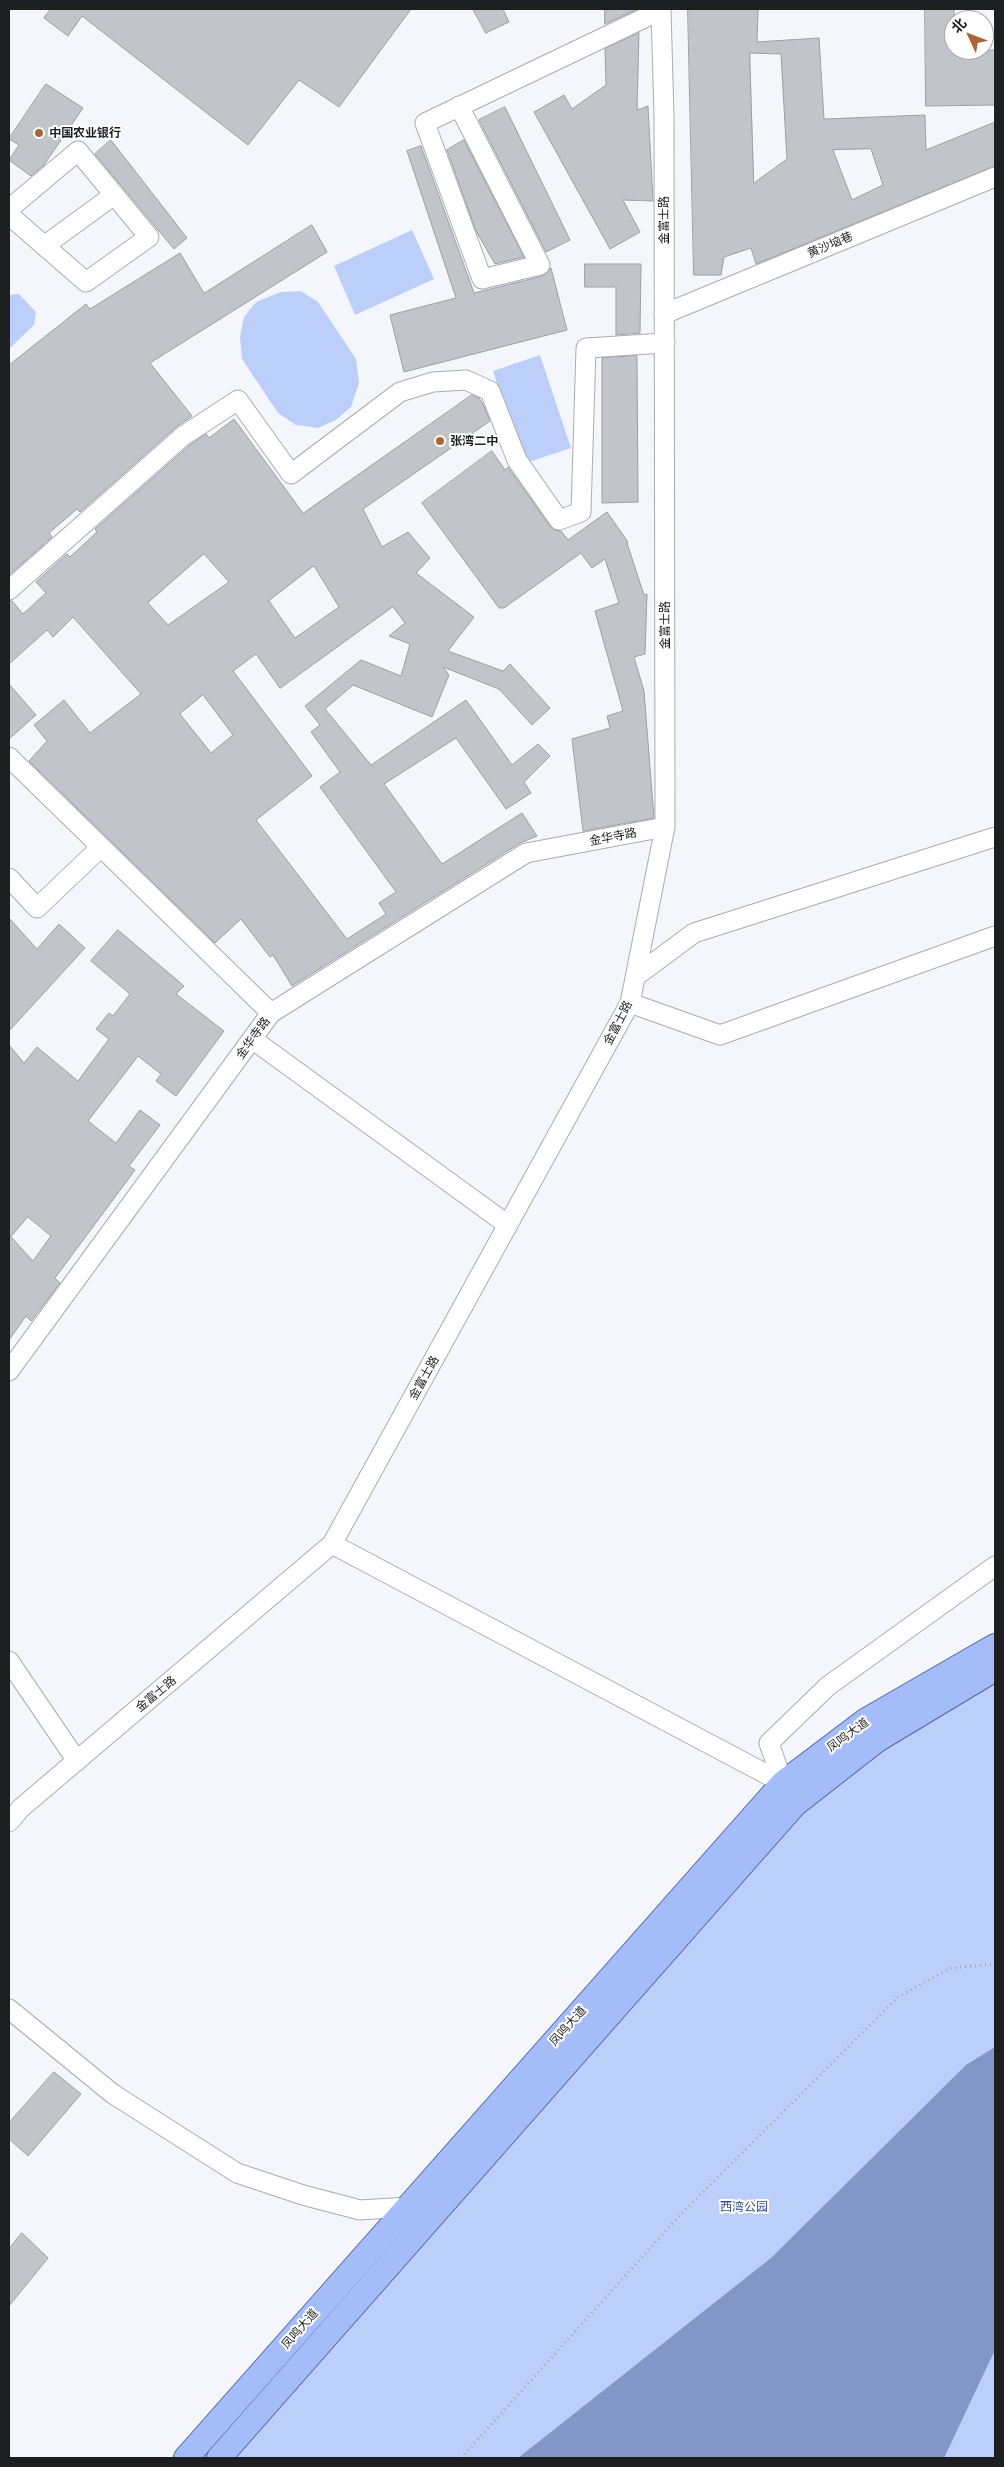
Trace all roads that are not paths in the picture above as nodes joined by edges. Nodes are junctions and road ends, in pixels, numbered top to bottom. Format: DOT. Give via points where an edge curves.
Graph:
graph roads {
  1 [pos="661,10"];
  2 [pos="459,106"];
  3 [pos="995,177"];
  4 [pos="114,195"];
  5 [pos="9,209"];
  6 [pos="9,215"];
  7 [pos="44,246"];
  8 [pos="664,314"];
  9 [pos="665,343"];
  10 [pos="9,590"];
  11 [pos="9,757"];
  12 [pos="665,828"];
  13 [pos="995,837"];
  14 [pos="101,847"];
  15 [pos="9,878"];
  16 [pos="995,936"];
  17 [pos="636,976"];
  18 [pos="630,1003"];
  19 [pos="271,1013"];
  20 [pos="252,1039"];
  21 [pos="508,1225"];
  22 [pos="9,1371"];
  23 [pos="332,1544"];
  24 [pos="995,1566"];
  25 [pos="995,1646"];
  26 [pos="9,1661"];
  27 [pos="995,1669"];
  28 [pos="77,1761"];
  29 [pos="783,1784"];
  30 [pos="9,1822"];
  31 [pos="9,2009"];
  32 [pos="408,2207"];
  33 [pos="186,2458"];
  34 [pos="219,2458"];
  1 -- 2 [label="street"];
  1 -- 8 [label="street, 金富士路"];
  2 -- 2 [label="street" via="425,122 482,280 540,265"];
  3 -- 8 [label="street, 黄沙垴巷"];
  4 -- 5 [label="street" via="78,151"];
  4 -- 7 [label="street"];
  4 -- 7 [label="street" via="149,237 86,282"];
  6 -- 7 [label="street"];
  8 -- 9 [label="street, 金富士路"];
  9 -- 10 [label="street" via="586,348 581,512 559,520 517,460 490,391 466,380 433,382 400,392 291,474 238,400 182,436"];
  9 -- 12 [label="street, 金富士路"];
  11 -- 14 [label="street"];
  12 -- 17 [label="street, 金富士路"];
  12 -- 19 [label="street, 金华寺路" via="526,854"];
  13 -- 17 [label="street" via="694,933"];
  14 -- 15 [label="street" via="37,908"];
  14 -- 19 [label="street"];
  16 -- 18 [label="street" via="720,1035"];
  17 -- 18 [label="street, 金富士路"];
  18 -- 21 [label="street, 金富士路"];
  19 -- 20 [label="street, 金华寺路"];
  20 -- 21 [label="street"];
  20 -- 22 [label="street, 金华寺路"];
  21 -- 23 [label="street, 金富士路"];
  23 -- 28 [label="street, 金富士路"];
  23 -- 29 [label="street"];
  24 -- 29 [label="street" via="828,1686 769,1743"];
  25 -- 29 [label="main road, 凤鸣大道" via="865,1721"];
  26 -- 28 [label="street"];
  27 -- 34 [label="main road, 凤鸣大道" via="877,1740 794,1804"];
  28 -- 30 [label="street, 金富士路"];
  29 -- 32 [label="main road, 凤鸣大道"];
  31 -- 32 [label="street" via="113,2094 237,2173 360,2210"];
  32 -- 33 [label="main road, 凤鸣大道"];
}
